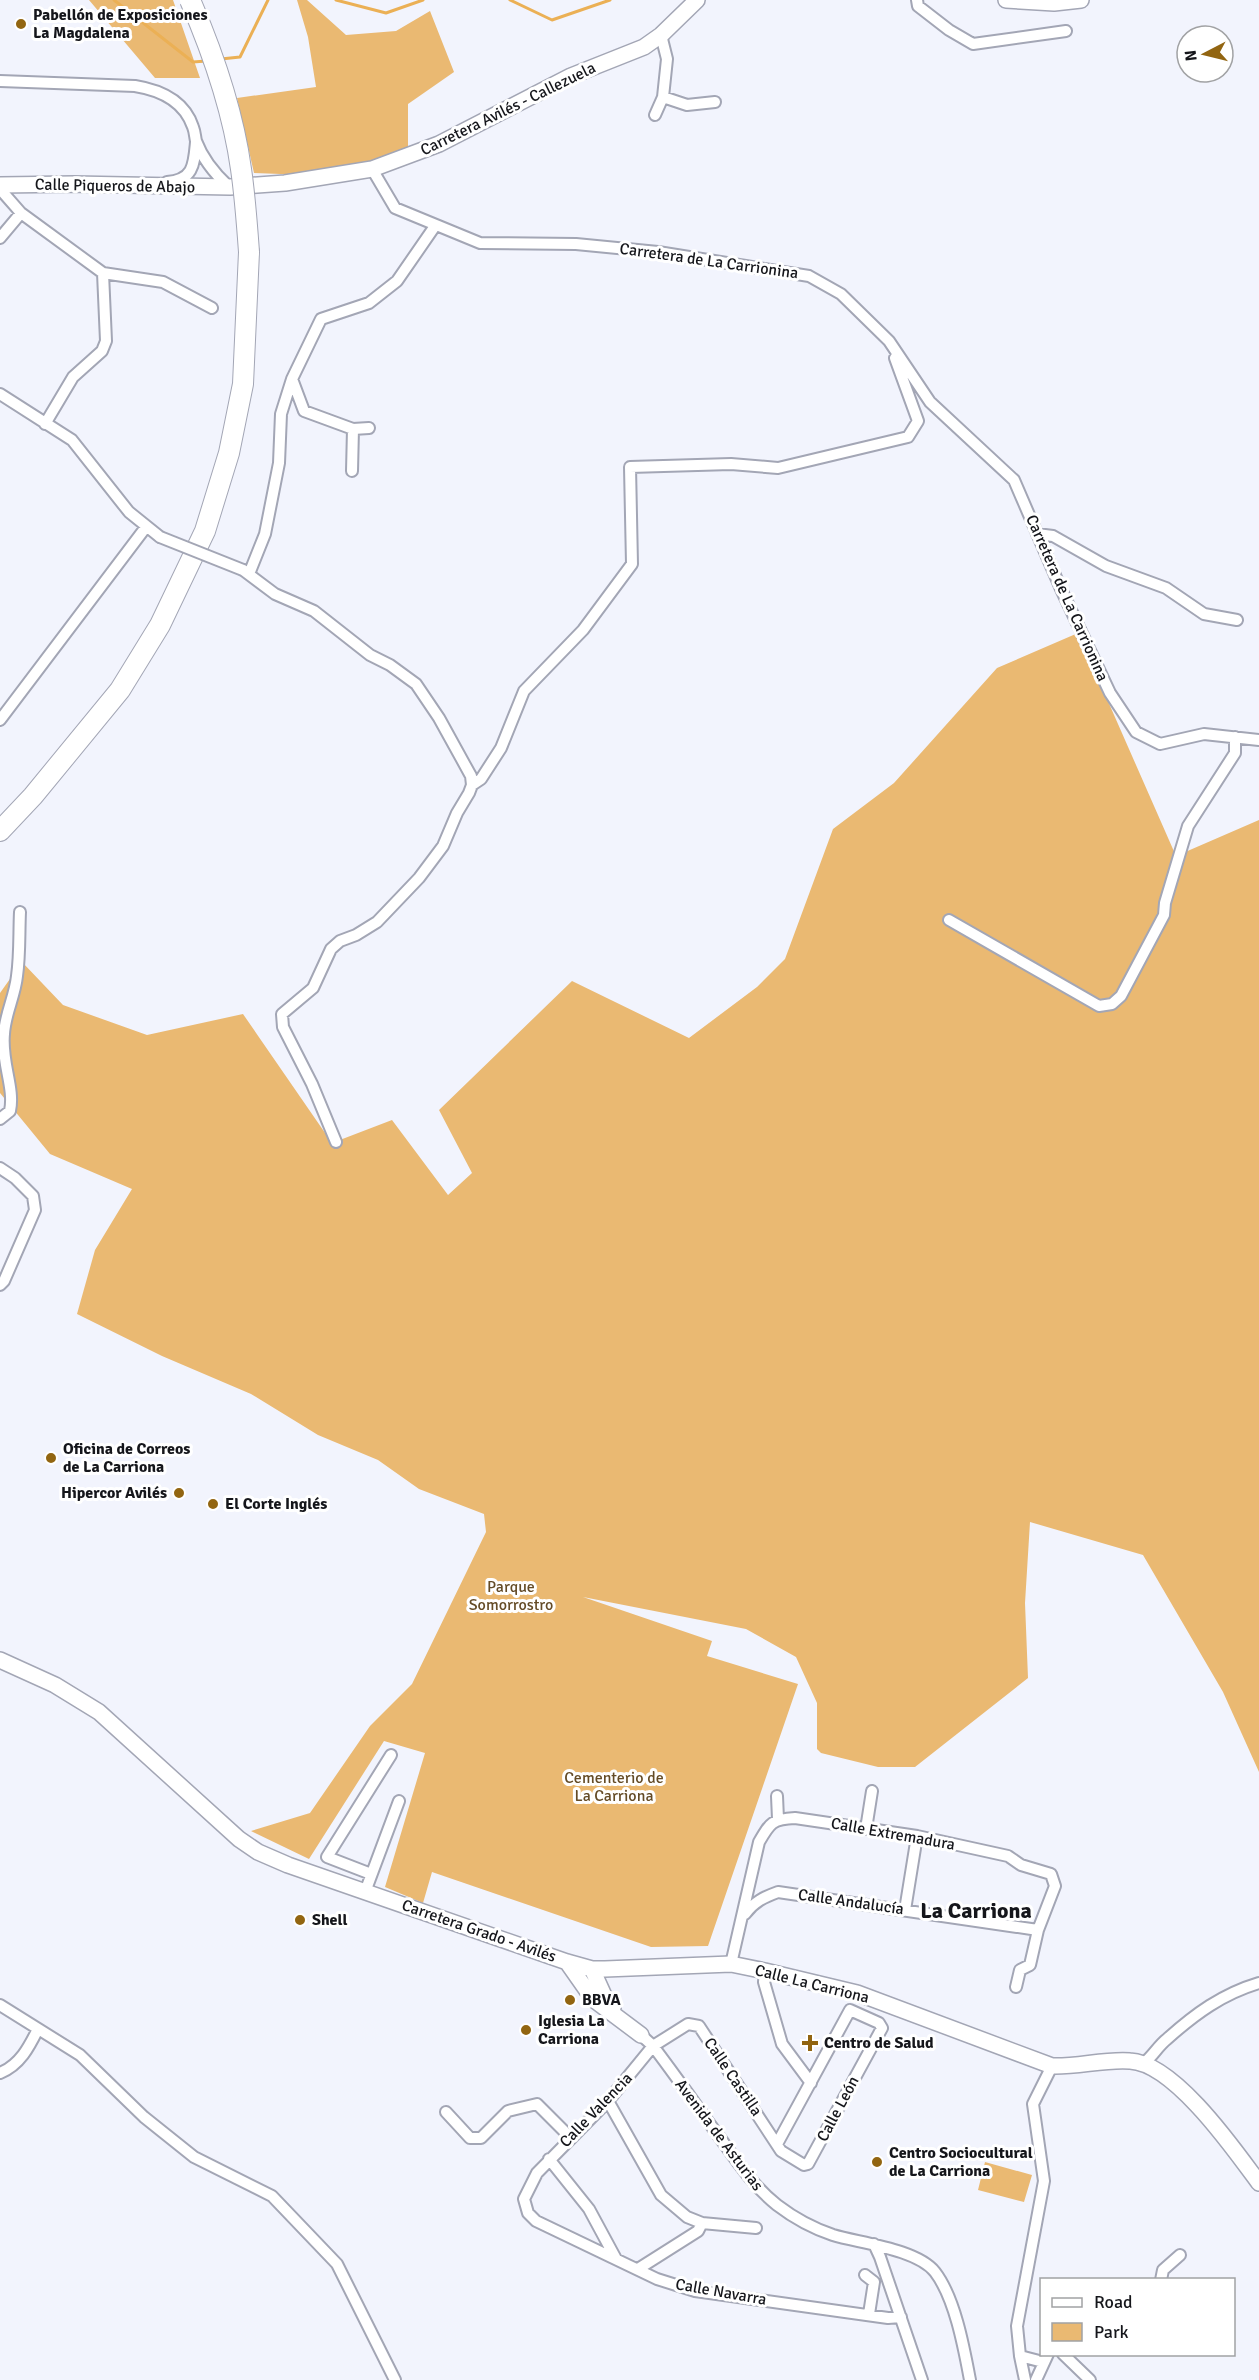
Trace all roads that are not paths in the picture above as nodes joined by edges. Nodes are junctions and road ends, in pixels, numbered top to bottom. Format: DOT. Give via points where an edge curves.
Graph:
graph roads {
  1 [pos="190,0"];
  2 [pos="697,0"];
  3 [pos="916,0"];
  4 [pos="1006,0"];
  5 [pos="1081,0"];
  6 [pos="1066,31"];
  7 [pos="661,34"];
  8 [pos="0,81"];
  9 [pos="663,97"];
  10 [pos="715,102"];
  11 [pos="655,115"];
  12 [pos="196,141"];
  13 [pos="372,168"];
  14 [pos="134,184"];
  15 [pos="0,187"];
  16 [pos="230,187"];
  17 [pos="21,213"];
  18 [pos="435,226"];
  19 [pos="0,238"];
  20 [pos="103,273"];
  21 [pos="212,308"];
  22 [pos="889,341"];
  23 [pos="292,379"];
  24 [pos="0,394"];
  25 [pos="45,424"];
  26 [pos="369,428"];
  27 [pos="353,429"];
  28 [pos="352,471"];
  29 [pos="146,527"];
  30 [pos="1037,534"];
  31 [pos="246,572"];
  32 [pos="1238,620"];
  33 [pos="0,720"];
  34 [pos="1235,737"];
  35 [pos="1259,740"];
  36 [pos="472,785"];
  37 [pos="0,831"];
  38 [pos="20,912"];
  39 [pos="949,920"];
  40 [pos="0,1119"];
  41 [pos="336,1142"];
  42 [pos="0,1168"];
  43 [pos="0,1285"];
  44 [pos="0,1660"];
  45 [pos="391,1755"];
  46 [pos="872,1791"];
  47 [pos="777,1796"];
  48 [pos="399,1801"];
  49 [pos="778,1819"];
  50 [pos="866,1828"];
  51 [pos="917,1836"];
  52 [pos="371,1874"];
  53 [pos="364,1892"];
  54 [pos="905,1910"];
  55 [pos="742,1917"];
  56 [pos="1038,1930"];
  57 [pos="567,1962"];
  58 [pos="731,1964"];
  59 [pos="592,1969"];
  60 [pos="765,1971"];
  61 [pos="1259,1983"];
  62 [pos="1016,1987"];
  63 [pos="857,1993"];
  64 [pos="0,2005"];
  65 [pos="850,2010"];
  66 [pos="38,2029"];
  67 [pos="641,2035"];
  68 [pos="653,2046"];
  69 [pos="1144,2063"];
  70 [pos="1052,2066"];
  71 [pos="0,2073"];
  72 [pos="811,2083"];
  73 [pos="608,2100"];
  74 [pos="446,2112"];
  75 [pos="570,2137"];
  76 [pos="777,2144"];
  77 [pos="549,2159"];
  78 [pos="804,2165"];
  79 [pos="537,2173"];
  80 [pos="1259,2183"];
  81 [pos="702,2223"];
  82 [pos="756,2228"];
  83 [pos="874,2244"];
  84 [pos="1180,2255"];
  85 [pos="616,2259"];
  86 [pos="638,2269"];
  87 [pos="865,2275"];
  88 [pos="1161,2278"];
  89 [pos="869,2314"];
  90 [pos="902,2317"];
  91 [pos="1020,2356"];
  92 [pos="1064,2356"];
  93 [pos="1046,2358"];
  94 [pos="395,2380"];
  95 [pos="922,2380"];
  96 [pos="970,2380"];
  97 [pos="1025,2380"];
  98 [pos="1036,2380"];
  99 [pos="1090,2380"];
  1 -- 37 [label="highway, bridge" via="231,117 241,168 249,252 243,384 229,453 205,531 160,625 120,690"];
  2 -- 7 [label="main road, Carretera Avilés - Callezuela"];
  3 -- 6 [label="street" via="918,6 949,30 973,44"];
  4 -- 5 [label="main road"];
  7 -- 9 [label="street" via="667,59"];
  7 -- 13 [label="main road, Carretera Avilés - Callezuela" via="644,46 540,90 439,144"];
  8 -- 12 [label="street" via="153,89 185,111"];
  9 -- 10 [label="street" via="687,105"];
  9 -- 11 [label="street"];
  12 -- 14 [label="street" via="194,166 185,177"];
  12 -- 16 [label="street" via="213,171"];
  13 -- 16 [label="main road, Carretera Avilés - Callezuela" via="285,183"];
  13 -- 18 [label="street, Carretera de La Carrionina" via="395,208"];
  14 -- 15 [label="main road, Calle Piqueros de Abajo"];
  14 -- 16 [label="main road, Calle Piqueros de Abajo"];
  15 -- 17 [label="street"];
  17 -- 19 [label="street"];
  17 -- 20 [label="street"];
  18 -- 22 [label="street, Carretera de La Carrionina" via="480,243 576,244 658,252 809,276 841,294"];
  18 -- 23 [label="street" via="397,281 369,303 321,319"];
  20 -- 21 [label="street" via="163,282"];
  20 -- 25 [label="street" via="106,341 102,351 74,377"];
  22 -- 30 [label="street, Carretera de La Carrionina" via="930,402 1014,480"];
  22 -- 36 [label="street" via="918,421 909,437 778,468 731,464 630,467 632,564 583,630 524,692 501,748 481,779"];
  23 -- 27 [label="street" via="304,411"];
  23 -- 31 [label="street" via="281,414 279,463 265,534"];
  24 -- 25 [label="street"];
  25 -- 29 [label="street" via="72,440 129,512"];
  26 -- 27 [label="street"];
  27 -- 28 [label="street"];
  29 -- 31 [label="street, bridge" via="160,537"];
  29 -- 33 [label="street"];
  30 -- 32 [label="street" via="1053,536 1106,566 1166,588 1204,614"];
  30 -- 34 [label="street, Carretera de La Carrionina" via="1110,693 1136,732 1160,744 1204,734"];
  31 -- 36 [label="street" via="275,594 314,611 370,655 390,664 416,684 458,750"];
  34 -- 35 [label="street, Carretera de La Carrionina"];
  34 -- 39 [label="street" via="1235,753 1188,826 1164,915 1121,996 1112,1004 1100,1006"];
  36 -- 41 [label="street" via="443,846 419,878 377,922 356,936 340,940 313,988 282,1014 283,1027"];
  38 -- 40 [label="street" via="17,978 9,1004 3,1057 12,1099 10,1111"];
  42 -- 43 [label="street" via="33,1196 34,1210"];
  44 -- 53 [label="main road, Carretera Grado - Avilés" via="55,1685 99,1712 215,1820 258,1852"];
  45 -- 52 [label="street" via="327,1857"];
  46 -- 50 [label="street"];
  47 -- 49 [label="street"];
  48 -- 52 [label="street"];
  49 -- 50 [label="street, Calle Extremadura"];
  49 -- 55 [label="street" via="768,1826 759,1842"];
  50 -- 51 [label="street, Calle Extremadura"];
  51 -- 54 [label="street"];
  51 -- 56 [label="street, Calle Extremadura" via="1008,1856 1021,1865 1051,1874 1055,1886"];
  52 -- 53 [label="street"];
  53 -- 57 [label="main road, Carretera Grado - Avilés"];
  54 -- 55 [label="street, Calle Andalucía" via="778,1892 752,1905"];
  54 -- 56 [label="street, Calle Andalucía"];
  55 -- 58 [label="street"];
  56 -- 62 [label="street, Calle Extremadura" via="1030,1965 1020,1970"];
  57 -- 59 [label="main road, Carretera Grado - Avilés"];
  57 -- 67 [label="main road, Avenida de Asturias" via="593,1999"];
  58 -- 59 [label="main road, Carretera Grado - Avilés"];
  58 -- 60 [label="main road, Calle La Carriona"];
  59 -- 67 [label="main road, Avenida de Asturias" via="606,2000"];
  60 -- 63 [label="main road, Calle La Carriona"];
  60 -- 72 [label="street" via="764,1982 782,2044"];
  61 -- 69 [label="street" via="1211,2004 1164,2041"];
  63 -- 65 [label="street"];
  63 -- 70 [label="main road, Calle La Carriona"];
  64 -- 66 [label="street"];
  65 -- 72 [label="street"];
  65 -- 78 [label="street, Calle León" via="882,2028 811,2159"];
  66 -- 71 [label="street" via="27,2051"];
  66 -- 94 [label="street" via="80,2055 144,2117 194,2157 272,2196 337,2264"];
  67 -- 68 [label="street, Avenida de Asturias"];
  68 -- 73 [label="street, Calle Valencia"];
  68 -- 76 [label="street, Calle Castilla" via="688,2024 699,2026"];
  68 -- 83 [label="street, Avenida de Asturias" via="762,2193 800,2222 833,2235"];
  69 -- 70 [label="main road, Calle La Carriona" via="1130,2060"];
  69 -- 80 [label="main road, Calle La Carriona" via="1169,2078 1221,2133"];
  70 -- 91 [label="street" via="1033,2104 1044,2181 1017,2326"];
  72 -- 76 [label="street"];
  73 -- 75 [label="street, Calle Valencia"];
  73 -- 81 [label="street" via="661,2195 687,2217"];
  74 -- 75 [label="street" via="470,2138 481,2138 508,2111 537,2104"];
  75 -- 77 [label="street, Calle Valencia"];
  76 -- 78 [label="street, Calle Castilla" via="781,2151"];
  77 -- 79 [label="street, Calle Valencia"];
  77 -- 85 [label="street" via="589,2209"];
  79 -- 85 [label="street, Calle Navarra" via="524,2199 528,2213 536,2221"];
  81 -- 82 [label="street"];
  81 -- 86 [label="street" via="698,2231"];
  83 -- 90 [label="street"];
  83 -- 96 [label="street, Avenida de Asturias" via="916,2259 934,2271 953,2312"];
  84 -- 88 [label="street" via="1163,2270"];
  85 -- 86 [label="street, Calle Navarra"];
  86 -- 89 [label="street, Calle Navarra" via="657,2280 695,2291"];
  87 -- 89 [label="street" via="874,2282"];
  89 -- 90 [label="street, Calle Navarra"];
  90 -- 95 [label="street"];
  91 -- 93 [label="street"];
  91 -- 97 [label="street"];
  92 -- 99 [label="street"];
  93 -- 98 [label="street"];
}
